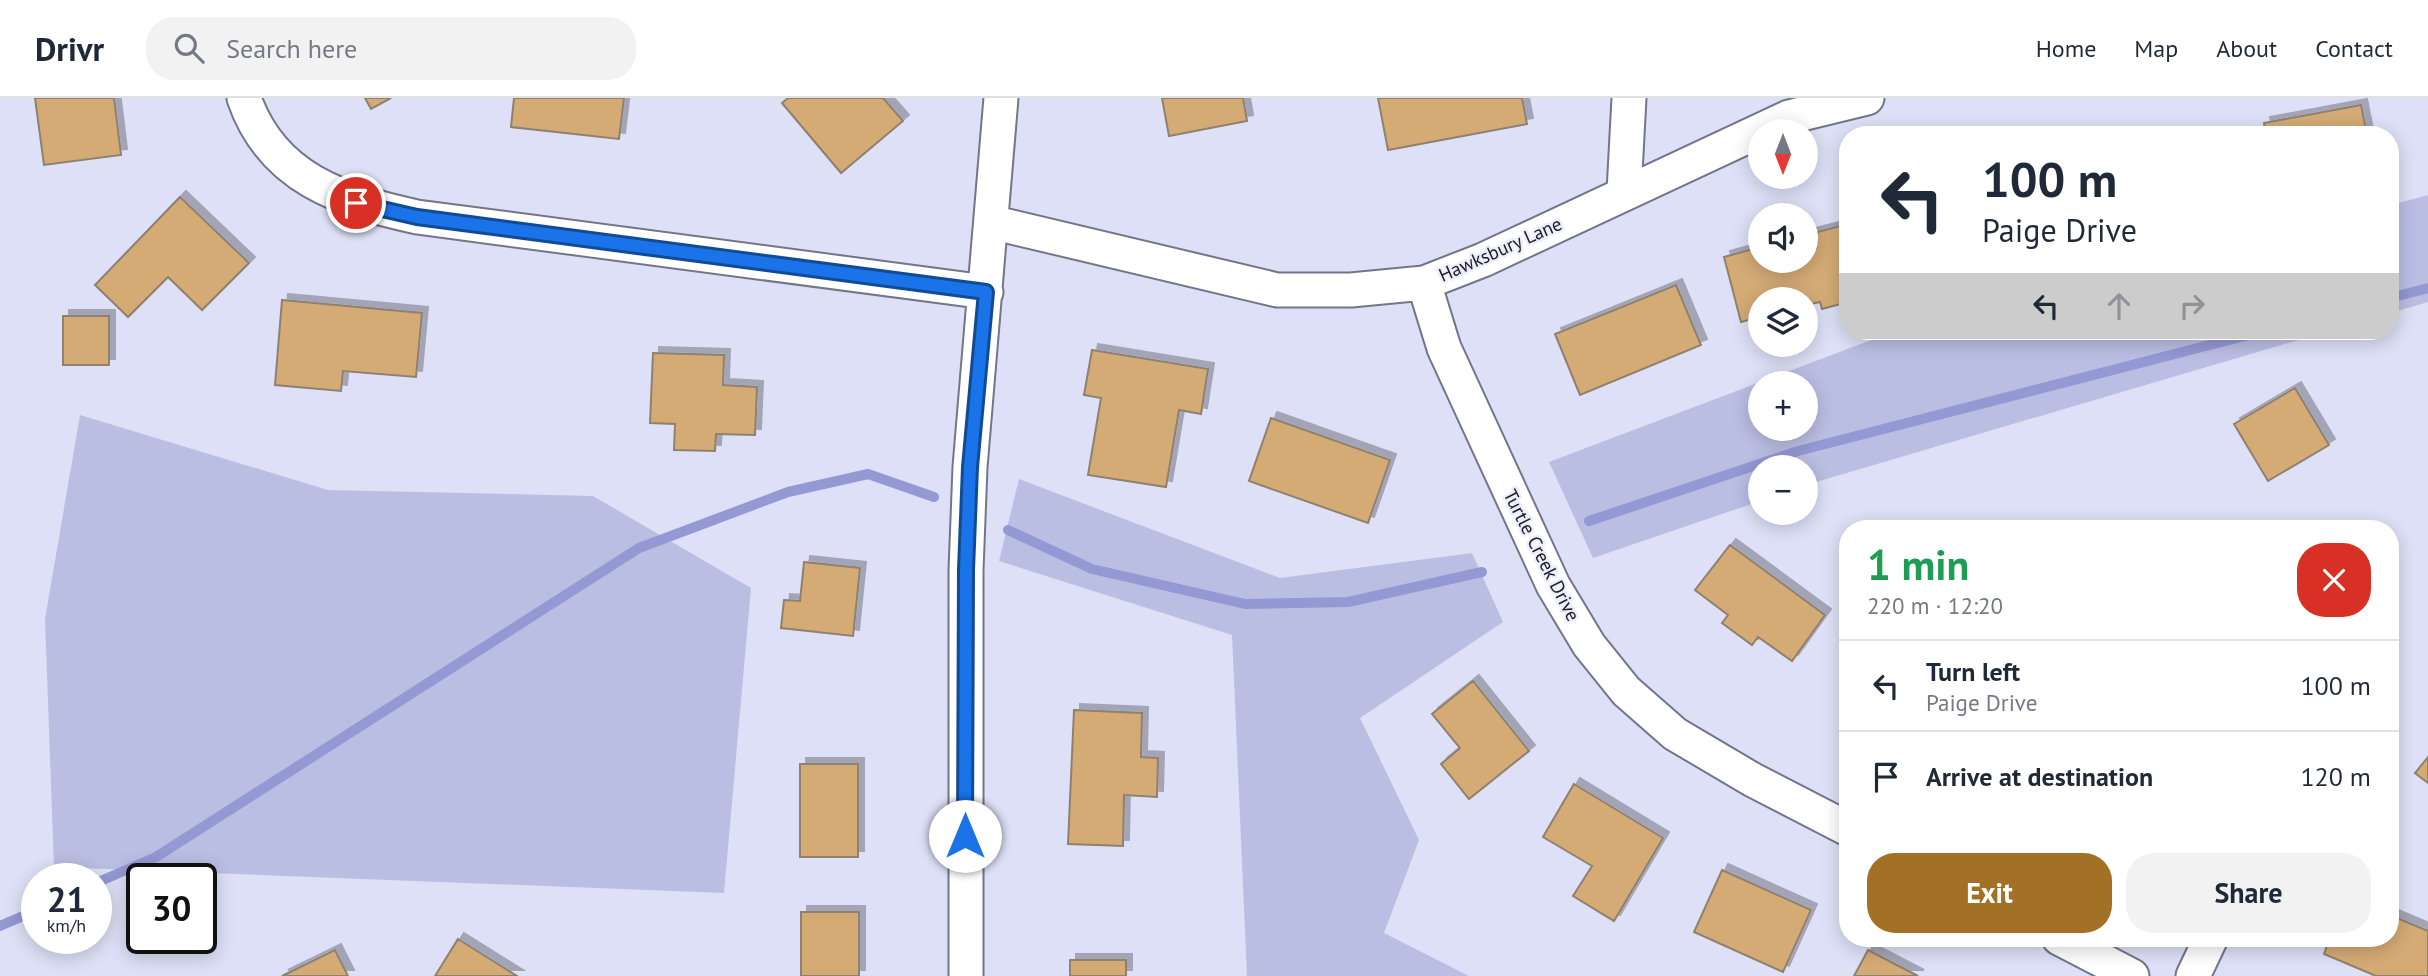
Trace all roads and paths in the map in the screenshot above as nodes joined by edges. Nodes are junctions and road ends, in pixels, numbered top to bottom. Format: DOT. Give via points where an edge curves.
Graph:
graph roads {
  1 [pos="244,98"];
  2 [pos="1002,98"];
  3 [pos="1629,98"];
  4 [pos="1867,98"];
  5 [pos="1624,192"];
  6 [pos="991,222"];
  7 [pos="1424,284"];
  8 [pos="986,292"];
  9 [pos="1839,824"];
  10 [pos="2076,947"];
  11 [pos="2207,947"];
  12 [pos="966,976"];
  13 [pos="2132,976"];
  14 [pos="2193,976"];
  1 -- 8 [label="street" via="276,154 313,183 356,203 417,217"];
  2 -- 6 [label="street"];
  3 -- 5 [label="street"];
  4 -- 5 [label="street, Hawksbury Lane" via="1789,117"];
  5 -- 7 [label="street, Hawksbury Lane"];
  6 -- 7 [label="street, Hawksbury Lane" via="1277,290"];
  6 -- 8 [label="street"];
  7 -- 9 [label="street, Turtle Creek Drive" via="1449,360 1553,585 1588,645 1626,691 1675,734"];
  8 -- 12 [label="street" via="966,570"];
  10 -- 13 [label="street"];
  11 -- 14 [label="street"];
}
